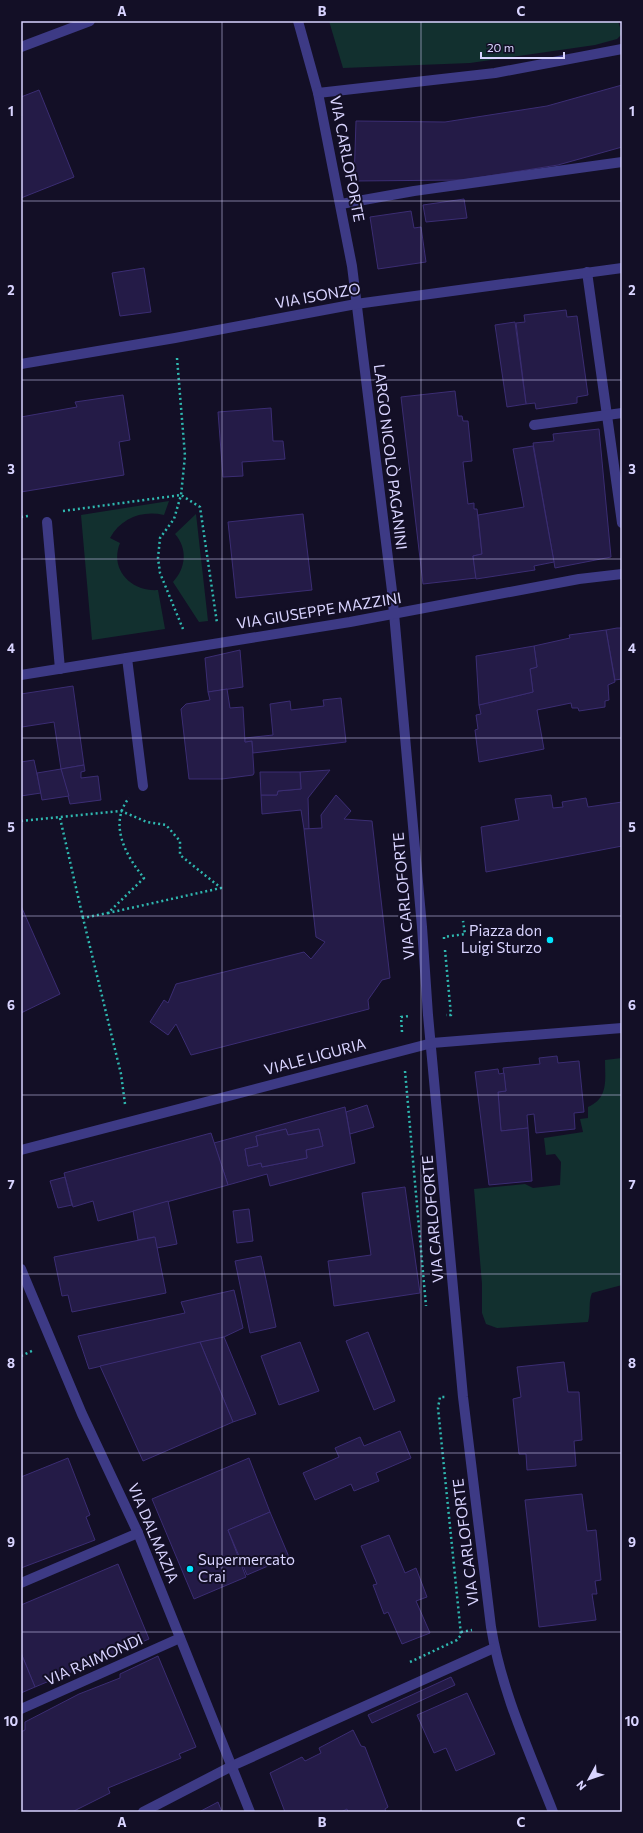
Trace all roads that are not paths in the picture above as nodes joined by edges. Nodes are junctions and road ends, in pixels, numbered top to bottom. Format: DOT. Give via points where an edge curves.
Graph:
graph roads {
  1 [pos="90,21"];
  2 [pos="298,21"];
  3 [pos="21,47"];
  4 [pos="622,49"];
  5 [pos="318,94"];
  6 [pos="622,162"];
  7 [pos="341,204"];
  8 [pos="622,268"];
  9 [pos="587,272"];
  10 [pos="356,304"];
  11 [pos="21,364"];
  12 [pos="622,413"];
  13 [pos="607,415"];
  14 [pos="534,425"];
  15 [pos="47,522"];
  16 [pos="622,522"];
  17 [pos="622,574"];
  18 [pos="394,613"];
  19 [pos="127,658"];
  20 [pos="60,669"];
  21 [pos="21,675"];
  22 [pos="143,786"];
  23 [pos="622,1028"];
  24 [pos="432,1043"];
  25 [pos="21,1150"];
  26 [pos="21,1269"];
  27 [pos="138,1533"];
  28 [pos="21,1583"];
  29 [pos="180,1638"];
  30 [pos="494,1648"];
  31 [pos="21,1709"];
  32 [pos="232,1766"];
  33 [pos="143,1812"];
  34 [pos="250,1812"];
  35 [pos="553,1812"];
  1 -- 3 [label="street"];
  2 -- 5 [label="street, VIA CARLOFORTE"];
  4 -- 5 [label="street" via="495,73"];
  5 -- 7 [label="street, VIA CARLOFORTE"];
  6 -- 7 [label="street" via="414,191"];
  7 -- 10 [label="street, VIA CARLOFORTE"];
  8 -- 9 [label="street, VIA ISONZO"];
  9 -- 10 [label="street, VIA ISONZO"];
  9 -- 13 [label="street"];
  10 -- 11 [label="street, VIA ISONZO"];
  10 -- 18 [label="street, LARGO NICOLÒ PAGANINI"];
  12 -- 13 [label="street"];
  13 -- 14 [label="street"];
  13 -- 16 [label="street"];
  15 -- 20 [label="street"];
  17 -- 18 [label="street, VIA GIUSEPPE MAZZINI" via="579,579"];
  18 -- 19 [label="street, VIA GIUSEPPE MAZZINI"];
  18 -- 24 [label="street, VIA CARLOFORTE"];
  19 -- 20 [label="street, VIA GIUSEPPE MAZZINI"];
  19 -- 22 [label="street"];
  20 -- 21 [label="street, VIA GIUSEPPE MAZZINI"];
  23 -- 24 [label="street, VIALE LIGURIA"];
  24 -- 25 [label="street, VIALE LIGURIA"];
  24 -- 30 [label="street, VIA CARLOFORTE" via="463,1396"];
  26 -- 27 [label="street, VIA DALMAZIA" via="82,1414"];
  27 -- 28 [label="street"];
  27 -- 29 [label="street, VIA DALMAZIA"];
  29 -- 31 [label="street, VIA RAIMONDI"];
  29 -- 32 [label="street, VIA DALMAZIA"];
  30 -- 32 [label="street"];
  30 -- 35 [label="street, VIA CARLOFORTE" via="519,1726"];
  32 -- 33 [label="street"];
  32 -- 34 [label="street, VIA DALMAZIA"];
}
